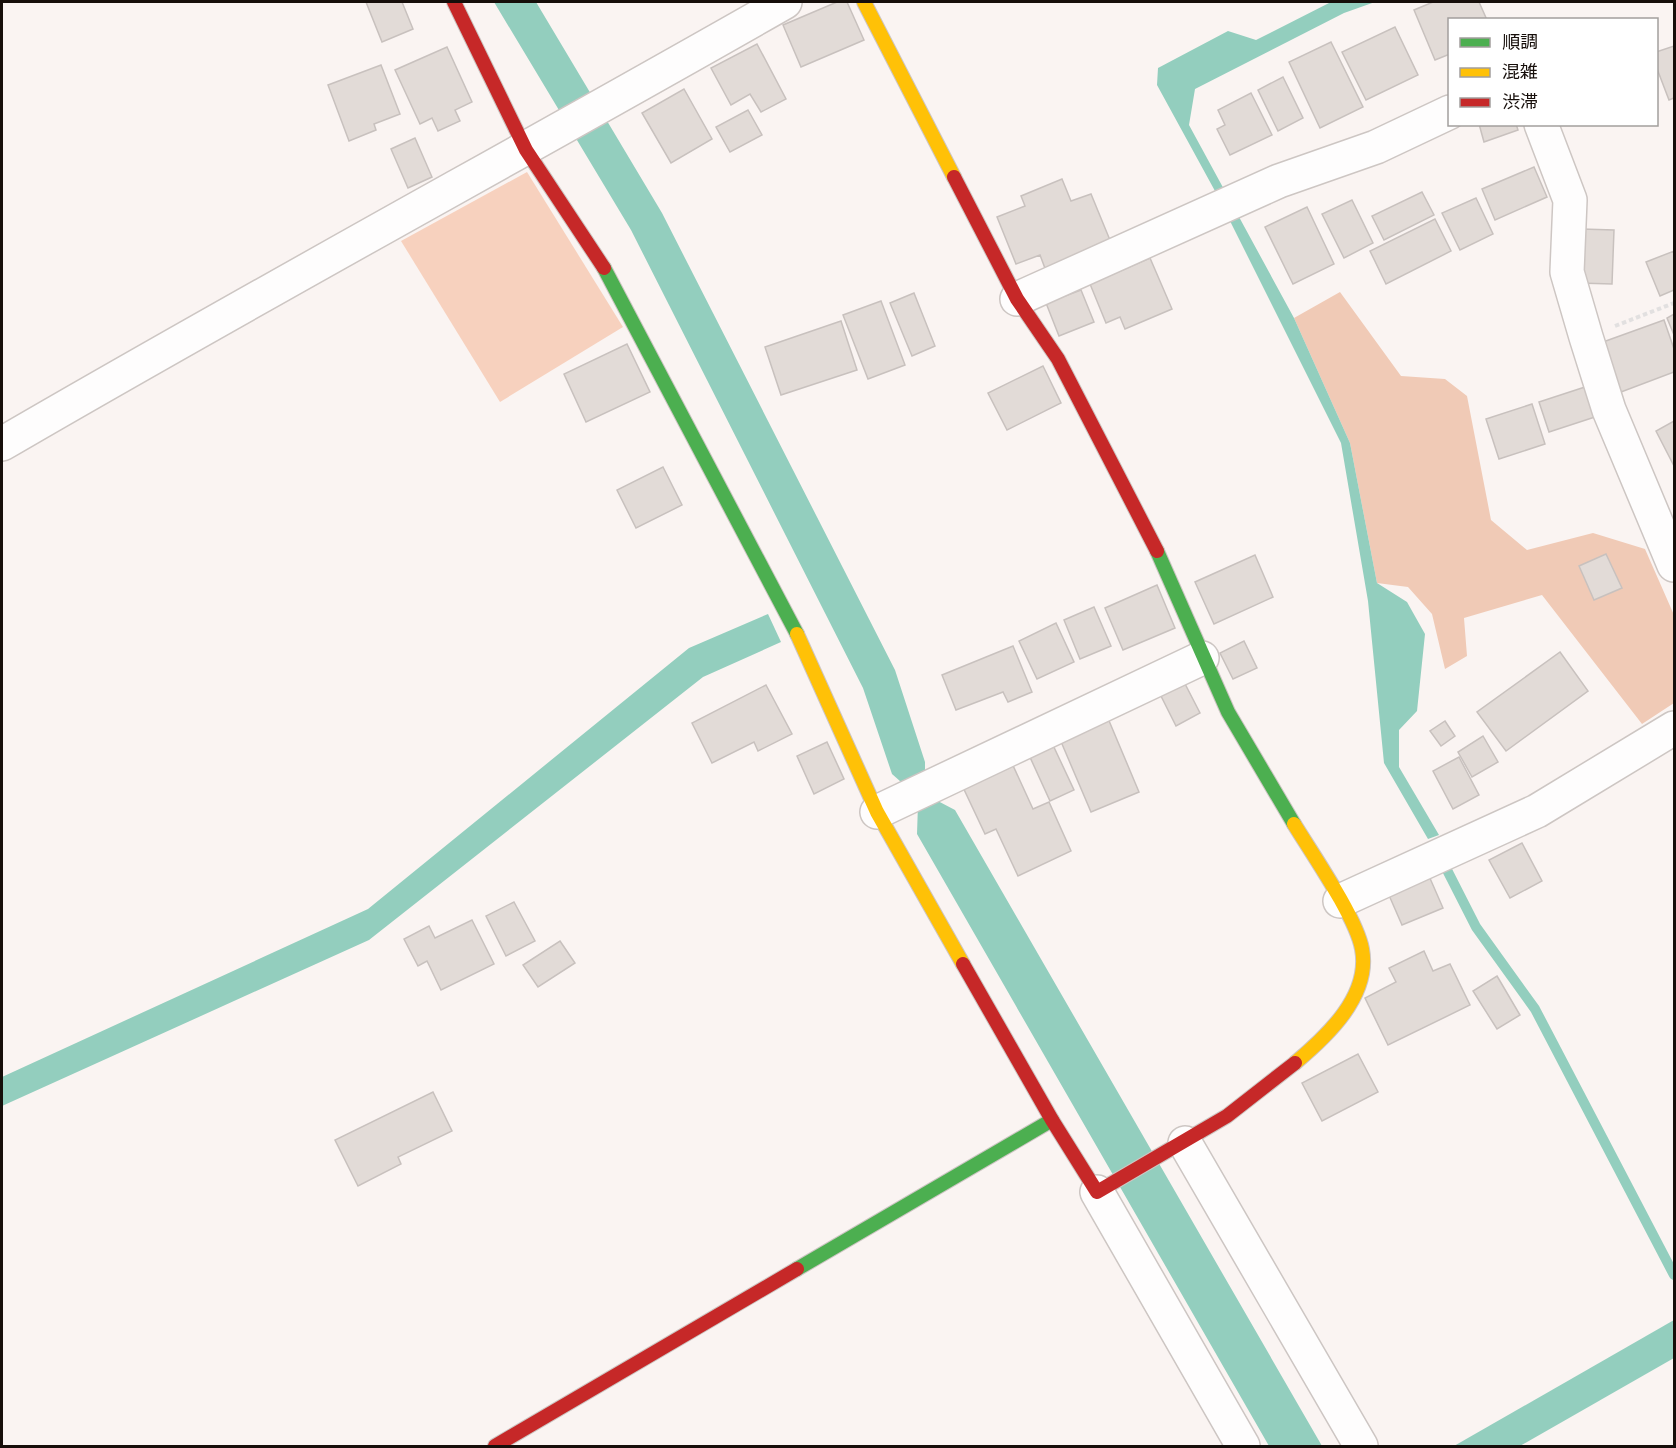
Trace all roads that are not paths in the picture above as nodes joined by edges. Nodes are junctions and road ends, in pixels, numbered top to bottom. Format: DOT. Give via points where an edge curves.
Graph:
graph roads {
  1 [pos="454,2"];
  2 [pos="784,2"];
  3 [pos="864,2"];
  4 [pos="1448,112"];
  5 [pos="1542,126"];
  6 [pos="526,150"];
  7 [pos="1017,299"];
  8 [pos="2,444"];
  9 [pos="1674,565"];
  10 [pos="1202,658"];
  11 [pos="1674,728"];
  12 [pos="905,799"];
  13 [pos="1340,901"];
  14 [pos="1052,1120"];
  15 [pos="1185,1143"];
  16 [pos="1108,1186"];
  17 [pos="495,1446"];
  18 [pos="1243,1446"];
  19 [pos="1361,1446"];
  1 -- 6 [label="street"];
  2 -- 6 [label="street"];
  3 -- 7 [label="street"];
  4 -- 7 [label="street" via="1376,147 1279,182"];
  5 -- 9 [label="street" via="1570,200 1567,272 1586,337 1609,410"];
  6 -- 8 [label="street" via="177,342"];
  6 -- 12 [label="street" via="597,255 808,654"];
  7 -- 10 [label="street" via="1058,359 1168,573"];
  10 -- 12 [label="street"];
  10 -- 13 [label="street" via="1228,712"];
  11 -- 13 [label="street" via="1537,811"];
  12 -- 14 [label="street"];
  13 -- 15 [label="street" via="1358,936 1364,962 1347,1009 1322,1040 1269,1085"];
  14 -- 16 [label="street"];
  14 -- 17 [label="street"];
  15 -- 16 [label="street"];
  15 -- 19 [label="street"];
  16 -- 18 [label="street"];
}
